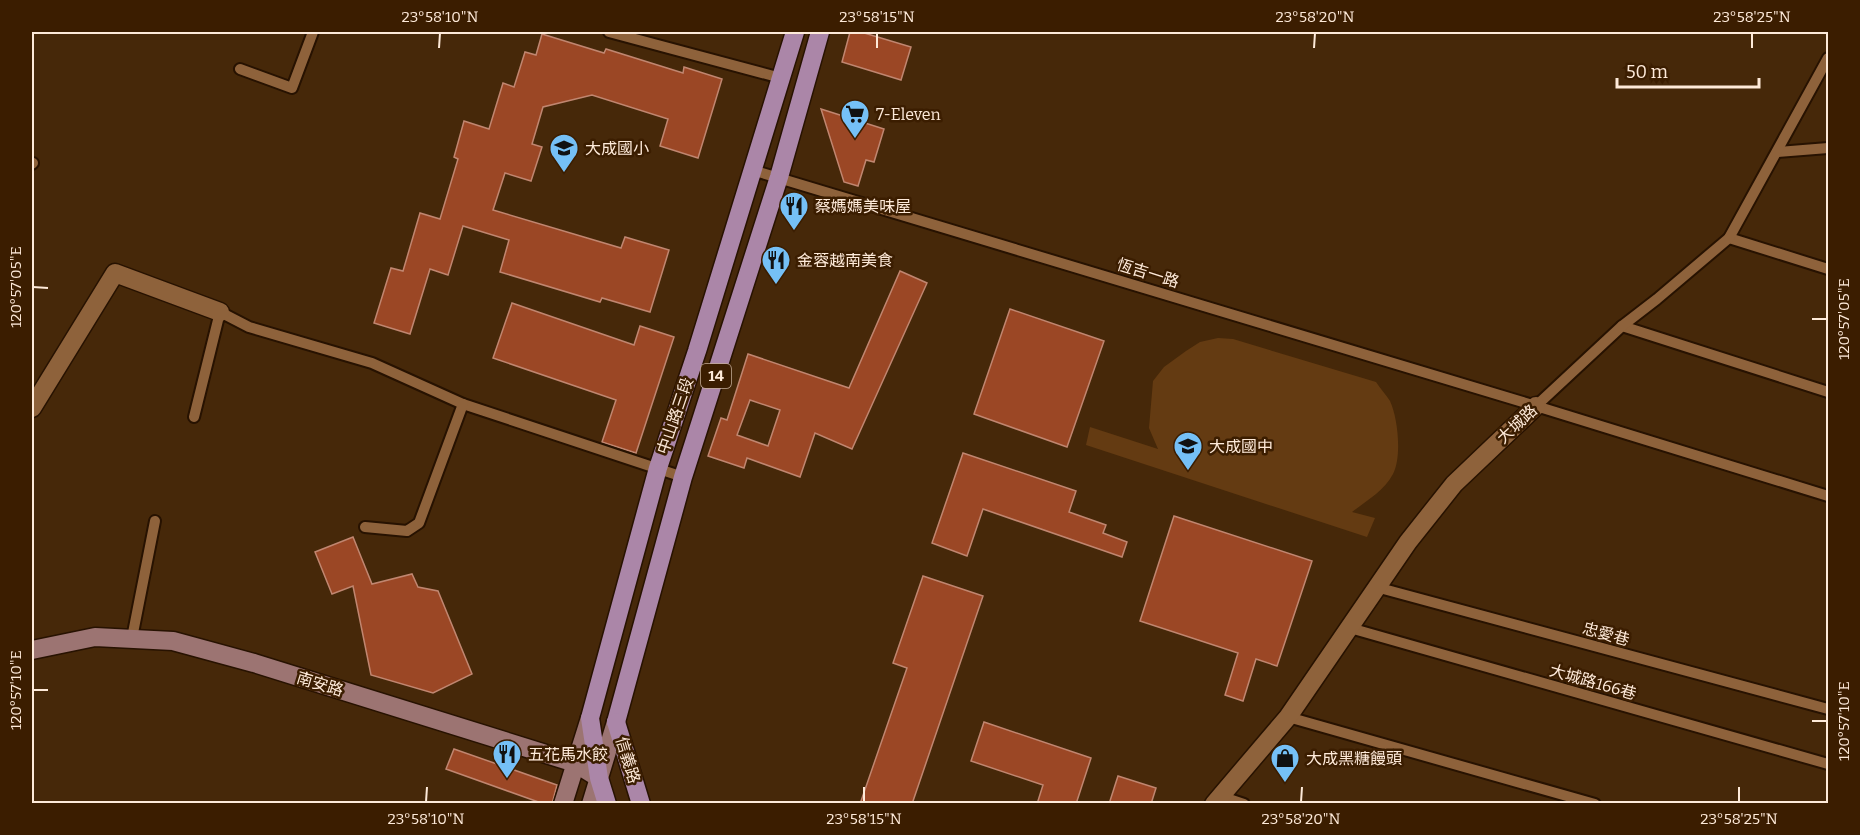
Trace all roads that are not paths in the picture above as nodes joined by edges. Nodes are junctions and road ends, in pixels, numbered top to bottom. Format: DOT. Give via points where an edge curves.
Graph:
graph roads {
  1 [pos="313,32"];
  2 [pos="609,32"];
  3 [pos="795,32"];
  4 [pos="820,32"];
  5 [pos="1828,58"];
  6 [pos="240,69"];
  7 [pos="781,78"];
  8 [pos="1828,148"];
  9 [pos="1778,152"];
  10 [pos="752,170"];
  11 [pos="779,177"];
  12 [pos="1729,238"];
  13 [pos="1828,268"];
  14 [pos="220,312"];
  15 [pos="1622,326"];
  16 [pos="1828,392"];
  17 [pos="463,404"];
  18 [pos="1536,406"];
  19 [pos="32,408"];
  20 [pos="194,417"];
  21 [pos="658,468"];
  22 [pos="684,477"];
  23 [pos="1828,496"];
  24 [pos="155,521"];
  25 [pos="365,527"];
  26 [pos="1376,587"];
  27 [pos="1350,628"];
  28 [pos="132,638"];
  29 [pos="32,650"];
  30 [pos="1828,709"];
  31 [pos="1288,717"];
  32 [pos="590,718"];
  33 [pos="616,722"];
  34 [pos="575,763"];
  35 [pos="1828,764"];
  36 [pos="599,778"];
  37 [pos="1217,800"];
  38 [pos="563,804"];
  39 [pos="591,804"];
  40 [pos="607,804"];
  41 [pos="641,804"];
  42 [pos="1244,804"];
  43 [pos="1595,804"];
  1 -- 6 [label="lane" via="291,88"];
  2 -- 7 [label="lane"];
  3 -- 7 [label="main road, 中山路三段 / 14"];
  4 -- 11 [label="main road, 中山路三段 / 14"];
  5 -- 9 [label="lane, 大城路"];
  7 -- 10 [label="main road, 中山路三段 / 14"];
  8 -- 9 [label="lane"];
  9 -- 12 [label="lane, 大城路"];
  10 -- 11 [label="lane, 恆吉一路"];
  10 -- 21 [label="main road, 中山路三段 / 14"];
  11 -- 18 [label="lane, 恆吉一路"];
  11 -- 22 [label="main road, 中山路三段 / 14"];
  12 -- 13 [label="lane"];
  12 -- 15 [label="lane, 大城路"];
  14 -- 17 [label="lane" via="249,327 372,363"];
  14 -- 19 [label="street" via="115,273"];
  14 -- 20 [label="lane"];
  15 -- 16 [label="lane"];
  15 -- 18 [label="lane, 大城路"];
  17 -- 21 [label="lane"];
  17 -- 25 [label="lane" via="419,523 407,531"];
  18 -- 23 [label="lane, 恆吉一路"];
  18 -- 26 [label="street, 大城路" via="1454,484"];
  21 -- 22 [label="lane"];
  21 -- 32 [label="main road, 中山路三段 / 14"];
  22 -- 33 [label="main road, 中山路三段 / 14"];
  24 -- 28 [label="lane"];
  26 -- 27 [label="street, 大城路"];
  26 -- 30 [label="lane, 忠愛巷"];
  27 -- 31 [label="street, 大城路"];
  27 -- 35 [label="lane, 大城路166巷"];
  28 -- 29 [label="street, 南安路" via="95,637"];
  28 -- 34 [label="street, 南安路" via="173,641 254,663"];
  31 -- 37 [label="street, 大城路"];
  31 -- 43 [label="lane"];
  32 -- 33 [label="main road, 信義路"];
  32 -- 34 [label="street, 中山路三段"];
  32 -- 36 [label="main road, 信義路 / 14"];
  33 -- 36 [label="street, 中山路三段"];
  33 -- 41 [label="main road, 信義路"];
  34 -- 36 [label="street, 南安路"];
  34 -- 38 [label="street, 中山路三段"];
  36 -- 39 [label="street, 中山路三段"];
  36 -- 40 [label="main road, 信義路 / 14"];
  37 -- 42 [label="lane"];
}
